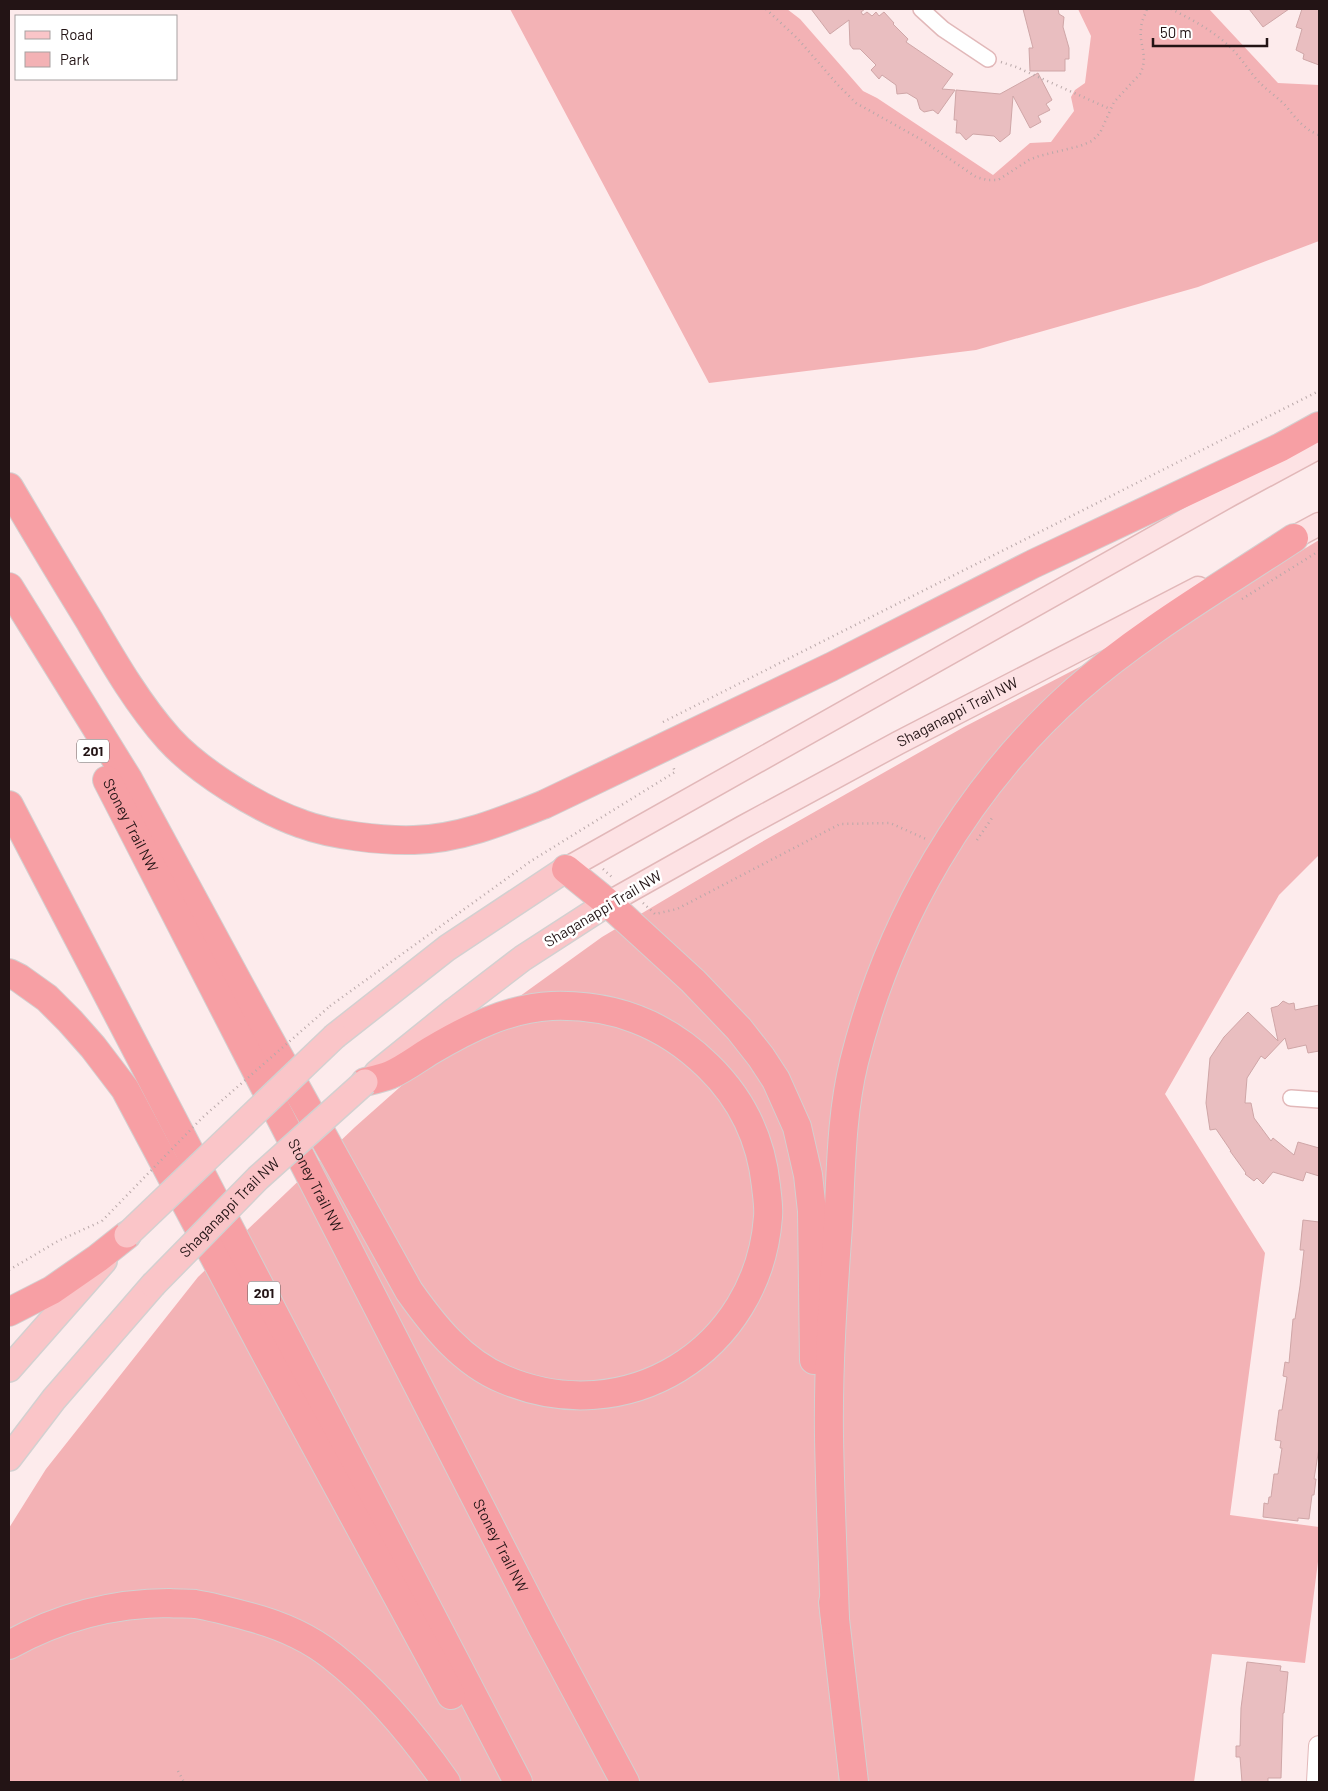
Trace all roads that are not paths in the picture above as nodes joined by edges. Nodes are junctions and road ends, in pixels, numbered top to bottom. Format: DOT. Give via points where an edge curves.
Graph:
graph roads {
  1 [pos="921,9"];
  2 [pos="988,59"];
  3 [pos="1319,426"];
  4 [pos="1319,447"];
  5 [pos="9,487"];
  6 [pos="1319,524"];
  7 [pos="1294,538"];
  8 [pos="9,587"];
  9 [pos="9,805"];
  10 [pos="577,862"];
  11 [pos="619,897"];
  12 [pos="9,973"];
  13 [pos="365,1082"];
  14 [pos="1291,1098"];
  15 [pos="1319,1100"];
  16 [pos="128,1235"];
  17 [pos="9,1312"];
  18 [pos="9,1369"];
  19 [pos="9,1458"];
  20 [pos="835,1620"];
  21 [pos="9,1645"];
  22 [pos="1319,1746"];
  23 [pos="446,1782"];
  24 [pos="501,1782"];
  25 [pos="518,1782"];
  26 [pos="625,1782"];
  27 [pos="854,1782"];
  28 [pos="1318,1782"];
  1 -- 2 [label="street" via="943,29"];
  3 -- 5 [label="highway" via="1033,564 814,676 545,804 496,824 449,836 414,840 375,839 302,825 238,792 204,770 177,746 144,708"];
  4 -- 10 [label="main road"];
  6 -- 7 [label="main road, Shaganappi Trail NW"];
  7 -- 11 [label="main road, Shaganappi Trail NW" via="898,743"];
  7 -- 20 [label="highway" via="1122,652 1074,692 1024,742 988,785 944,848 915,899 886,962 853,1065 845,1118 830,1352 829,1434"];
  8 -- 13 [label="highway" via="128,779 408,1291 448,1340 501,1378 537,1391 575,1397 611,1394 637,1388 678,1368 723,1330 743,1301 756,1276 769,1215 759,1150 748,1118 732,1092 694,1052 665,1032 644,1021 597,1008 551,1006 527,1009 471,1028 391,1074"];
  8 -- 26 [label="highway, Stoney Trail NW / 201" via="537,1618"];
  9 -- 25 [label="highway, 201"];
  10 -- 11 [label="highway"];
  10 -- 16 [label="main road, bridge" via="447,948 335,1036"];
  11 -- 13 [label="main road, Shaganappi Trail NW" via="523,958"];
  11 -- 20 [label="highway" via="761,1057 776,1080 797,1127 812,1211 817,1450"];
  12 -- 24 [label="highway" via="47,998 93,1047 125,1089 472,1734"];
  13 -- 19 [label="main road, Shaganappi Trail NW, bridge" via="258,1178 153,1285 54,1399"];
  14 -- 15 [label="street"];
  16 -- 17 [label="highway" via="52,1290"];
  16 -- 18 [label="main road"];
  20 -- 27 [label="highway"];
  21 -- 23 [label="highway" via="40,1629 108,1608 156,1603 193,1604 273,1624 332,1655 363,1682 398,1719"];
  22 -- 28 [label="street"];
}
